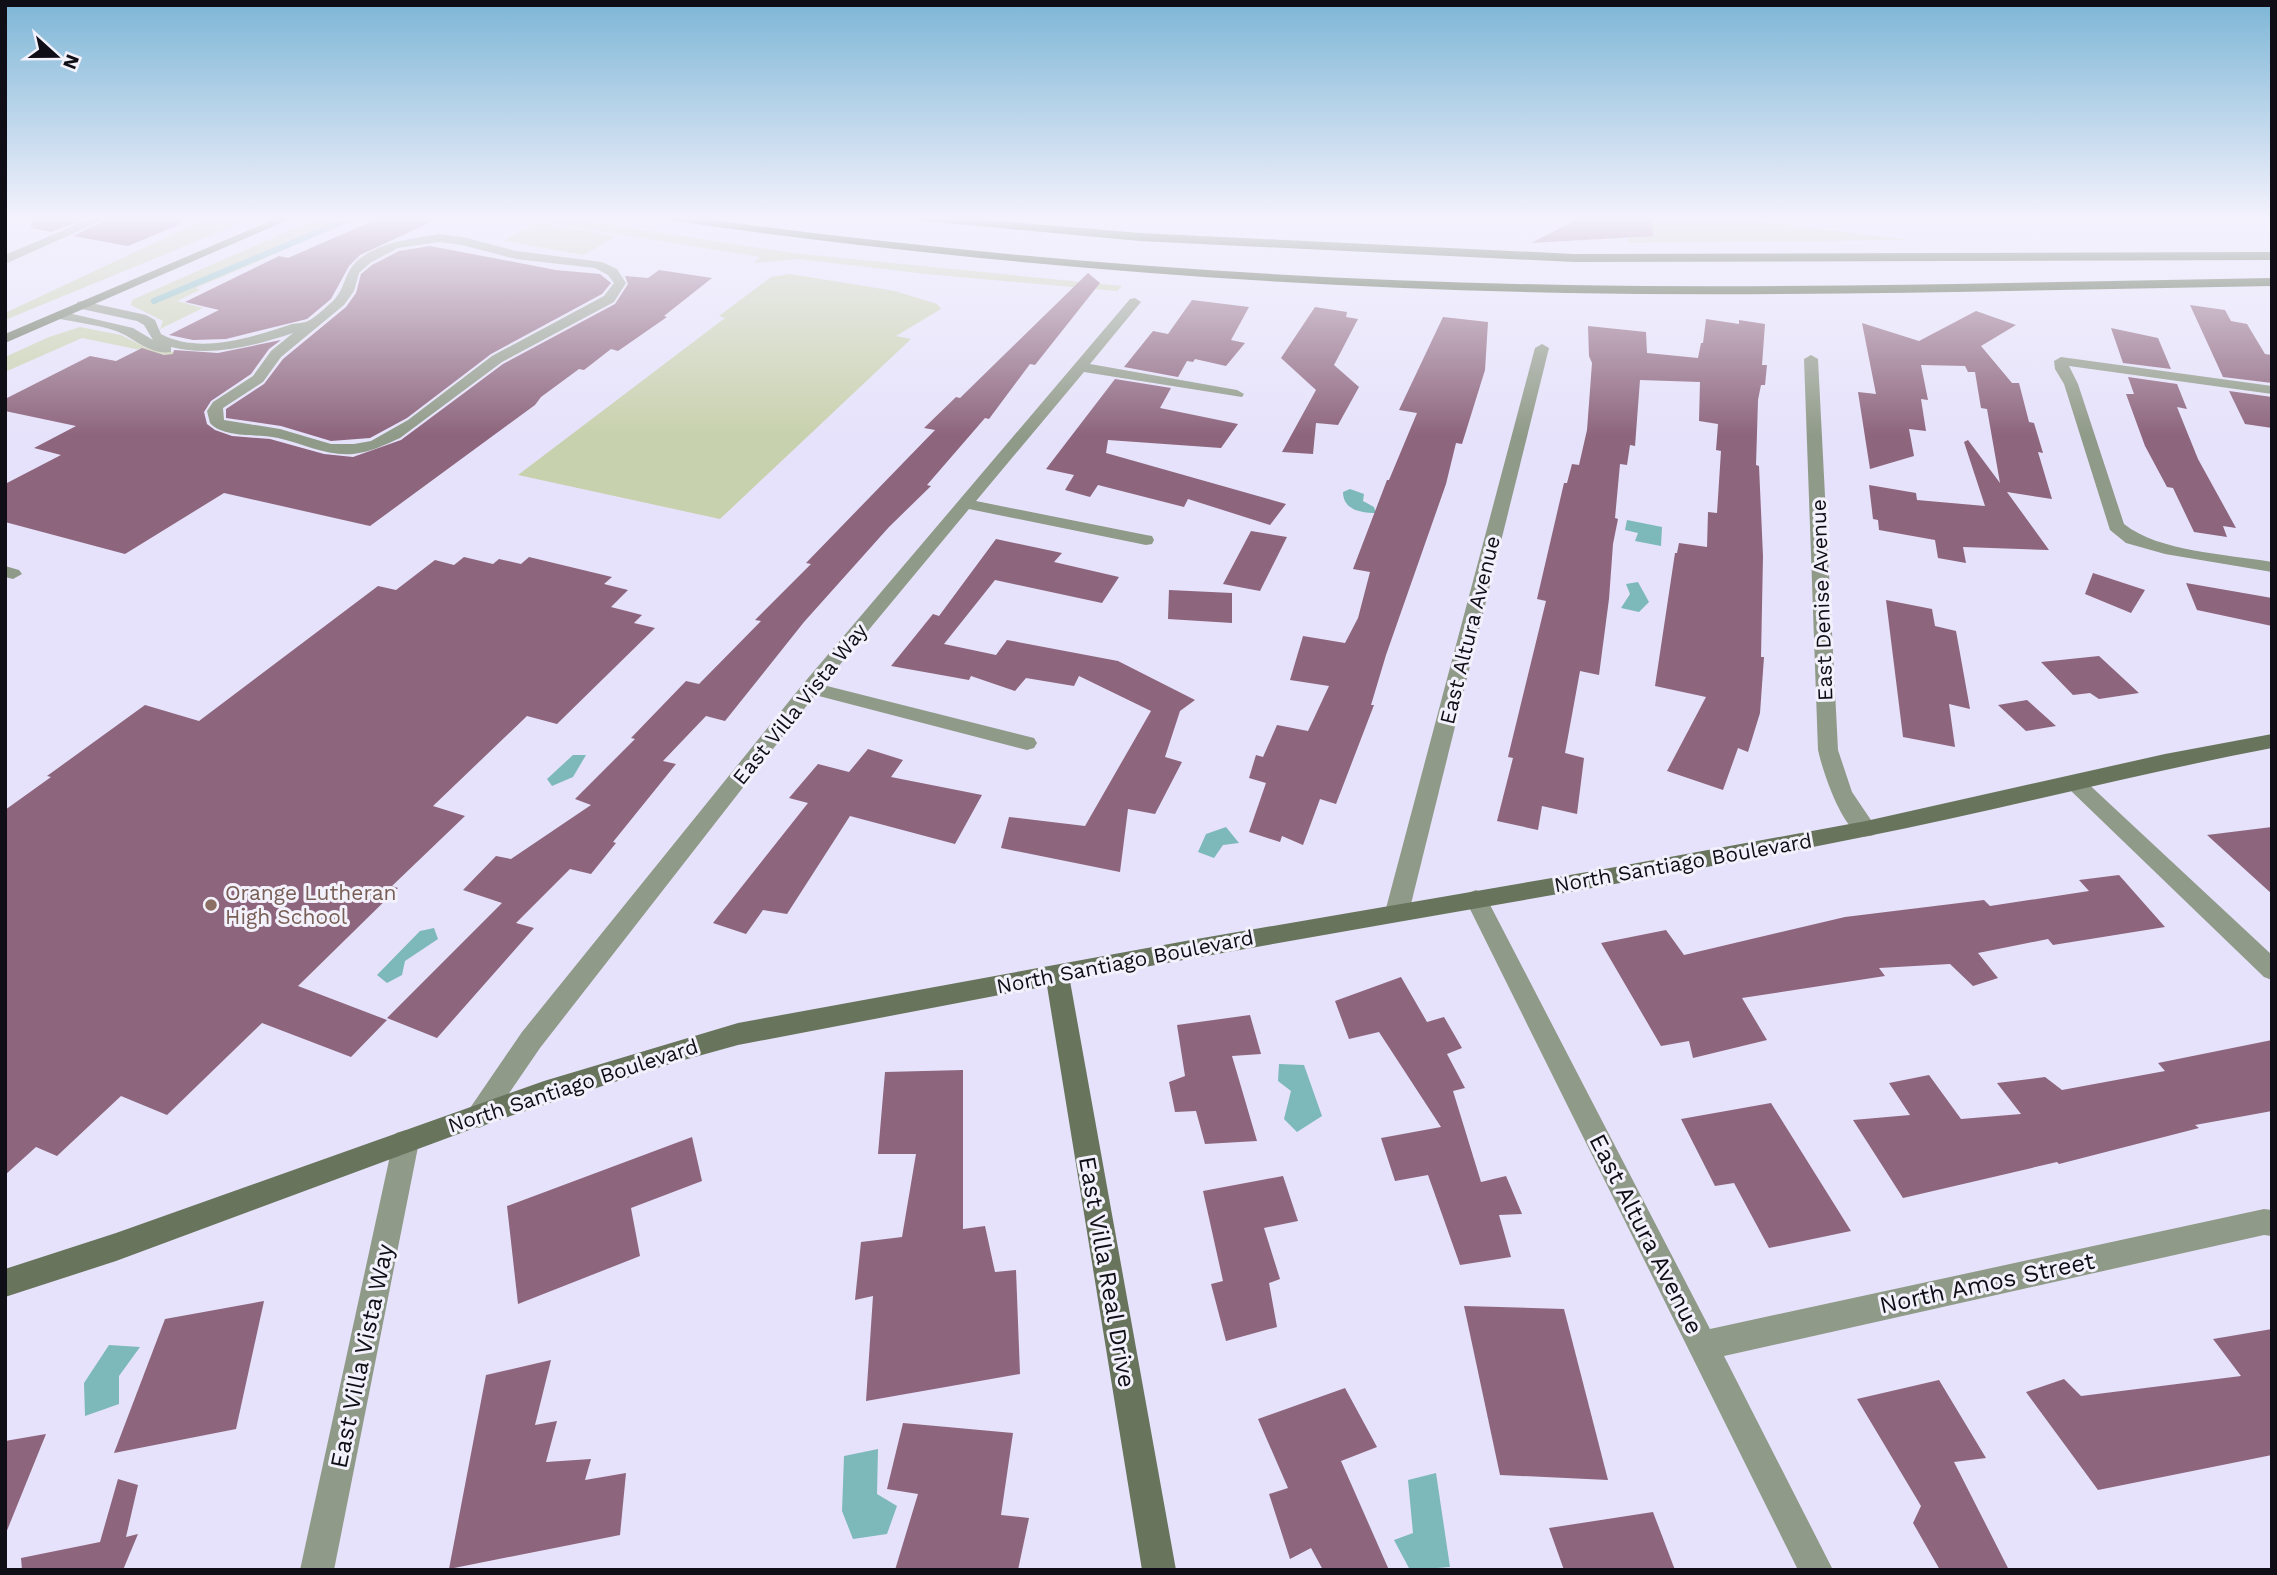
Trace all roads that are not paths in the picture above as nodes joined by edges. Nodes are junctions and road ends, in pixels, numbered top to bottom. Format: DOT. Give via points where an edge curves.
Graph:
graph roads {
  1 [pos="118,290"];
  2 [pos="346,290"];
  3 [pos="615,290"];
  4 [pos="1643,290"];
  5 [pos="1757,290"];
  6 [pos="1135,302"];
  7 [pos="82,305"];
  8 [pos="60,314"];
  9 [pos="317,320"];
  10 [pos="5,339"];
  11 [pos="1542,348"];
  12 [pos="1811,359"];
  13 [pos="268,365"];
  14 [pos="1082,367"];
  15 [pos="2272,390"];
  16 [pos="1237,394"];
  17 [pos="967,504"];
  18 [pos="1146,540"];
  19 [pos="2272,567"];
  20 [pos="810,688"];
  21 [pos="2272,741"];
  22 [pos="1027,743"];
  23 [pos="2075,783"];
  24 [pos="1866,830"];
  25 [pos="1476,899"];
  26 [pos="1398,912"];
  27 [pos="2272,970"];
  28 [pos="1057,975"];
  29 [pos="479,1116"];
  30 [pos="406,1142"];
  31 [pos="2272,1223"];
  32 [pos="5,1283"];
  33 [pos="1702,1346"];
  34 [pos="317,1570"];
  35 [pos="1158,1570"];
  36 [pos="1816,1570"];
  1 -- 7 [label="main road"];
  2 -- 9 [label="street"];
  3 -- 13 [label="street" via="608,299 495,360 406,431 371,445 328,449 281,434 217,423 214,411 218,405 258,379"];
  4 -- 5 [label="highway"];
  6 -- 14 [label="street, East Villa Vista Way"];
  7 -- 8 [label="main road"];
  7 -- 9 [label="street" via="141,318 160,339 192,346 248,342"];
  8 -- 10 [label="main road"];
  8 -- 13 [label="street" via="128,331 156,347 239,351 254,354"];
  9 -- 13 [label="street"];
  11 -- 26 [label="street, East Altura Avenue"];
  12 -- 24 [label="street, East Denise Avenue" via="1828,750 1842,797"];
  14 -- 16 [label="street"];
  14 -- 17 [label="street, East Villa Vista Way"];
  15 -- 19 [label="street" via="2061,361 2116,526 2132,539 2171,550"];
  17 -- 18 [label="street"];
  17 -- 20 [label="street, East Villa Vista Way"];
  20 -- 22 [label="street"];
  20 -- 29 [label="street, East Villa Vista Way" via="531,1040"];
  21 -- 23 [label="main road, North Santiago Boulevard"];
  23 -- 24 [label="main road, North Santiago Boulevard"];
  23 -- 27 [label="street"];
  24 -- 25 [label="main road, North Santiago Boulevard"];
  25 -- 26 [label="main road, North Santiago Boulevard"];
  25 -- 33 [label="street, East Altura Avenue"];
  26 -- 28 [label="main road, North Santiago Boulevard"];
  28 -- 29 [label="main road, North Santiago Boulevard" via="738,1034 666,1053"];
  28 -- 35 [label="main road, East Villa Real Drive"];
  29 -- 30 [label="main road, North Santiago Boulevard"];
  30 -- 32 [label="main road, North Santiago Boulevard"];
  30 -- 34 [label="street, East Villa Vista Way"];
  31 -- 33 [label="street, North Amos Street"];
  33 -- 36 [label="street, East Altura Avenue"];
}
